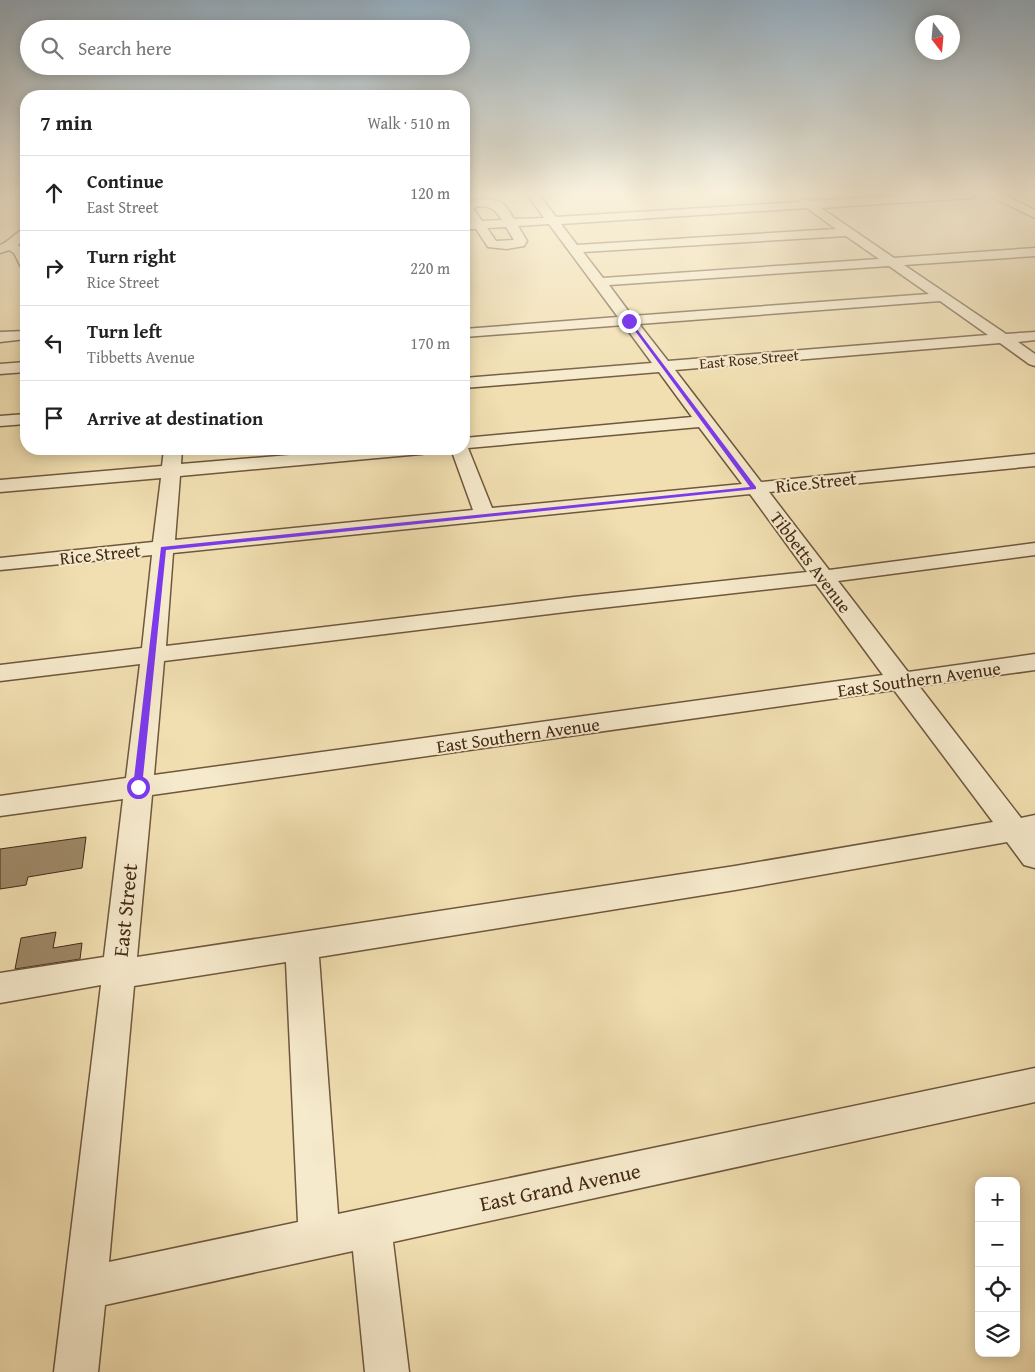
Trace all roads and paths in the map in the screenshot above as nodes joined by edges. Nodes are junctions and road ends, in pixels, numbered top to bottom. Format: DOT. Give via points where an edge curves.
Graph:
graph roads {
  1 [pos="582,259"];
  2 [pos="888,259"];
  3 [pos="935,259"];
  4 [pos="892,262"];
  5 [pos="599,282"];
  6 [pos="944,297"];
  7 [pos="629,321"];
  8 [pos="470,333"];
  9 [pos="20,336"];
  10 [pos="1035,336"];
  11 [pos="0,337"];
  12 [pos="1003,338"];
  13 [pos="1035,361"];
  14 [pos="662,366"];
  15 [pos="20,367"];
  16 [pos="0,369"];
  17 [pos="470,382"];
  18 [pos="20,419"];
  19 [pos="0,421"];
  20 [pos="704,421"];
  21 [pos="470,442"];
  22 [pos="285,455"];
  23 [pos="462,455"];
  24 [pos="172,460"];
  25 [pos="1035,460"];
  26 [pos="0,486"];
  27 [pos="754,488"];
  28 [pos="485,515"];
  29 [pos="163,548"];
  30 [pos="1035,549"];
  31 [pos="0,564"];
  32 [pos="822,577"];
  33 [pos="153,654"];
  34 [pos="1035,662"];
  35 [pos="0,673"];
  36 [pos="901,682"];
  37 [pos="138,787"];
  38 [pos="0,806"];
  39 [pos="1025,828"];
  40 [pos="1035,857"];
  41 [pos="302,946"];
  42 [pos="119,971"];
  43 [pos="0,988"];
  44 [pos="1035,1085"];
  45 [pos="371,1227"];
  46 [pos="319,1238"];
  47 [pos="85,1288"];
  48 [pos="76,1372"];
  49 [pos="387,1372"];
  1 -- 5 [label="street, Tibbetts Avenue"];
  2 -- 4 [label="street"];
  3 -- 4 [label="street"];
  4 -- 5 [label="street"];
  4 -- 6 [label="street"];
  5 -- 7 [label="street, Tibbetts Avenue"];
  6 -- 7 [label="street"];
  6 -- 12 [label="street"];
  7 -- 8 [label="street"];
  7 -- 14 [label="street, Tibbetts Avenue"];
  9 -- 11 [label="street"];
  10 -- 12 [label="street, East Rose Street"];
  12 -- 13 [label="street"];
  12 -- 14 [label="street, East Rose Street"];
  14 -- 17 [label="street, East Rose Street"];
  14 -- 20 [label="street, Tibbetts Avenue"];
  15 -- 16 [label="street"];
  18 -- 19 [label="street"];
  20 -- 21 [label="street"];
  20 -- 27 [label="street, Tibbetts Avenue"];
  22 -- 24 [label="street"];
  23 -- 28 [label="street"];
  24 -- 26 [label="street"];
  24 -- 29 [label="street, East Street"];
  25 -- 27 [label="street, Rice Street"];
  27 -- 28 [label="street, Rice Street"];
  27 -- 32 [label="street, Tibbetts Avenue"];
  28 -- 29 [label="street, Rice Street"];
  29 -- 31 [label="street, Rice Street"];
  29 -- 33 [label="street, East Street"];
  30 -- 32 [label="street"];
  32 -- 33 [label="street"];
  32 -- 36 [label="street, Tibbetts Avenue"];
  33 -- 35 [label="street"];
  33 -- 37 [label="street, East Street"];
  34 -- 36 [label="street, East Southern Avenue"];
  36 -- 37 [label="street, East Southern Avenue"];
  36 -- 39 [label="street, Tibbetts Avenue"];
  37 -- 38 [label="street, East Southern Avenue"];
  37 -- 42 [label="street, East Street"];
  39 -- 40 [label="street, Tibbetts Avenue"];
  39 -- 41 [label="street" via="736,878"];
  41 -- 42 [label="street"];
  41 -- 46 [label="street"];
  42 -- 43 [label="street"];
  42 -- 47 [label="street, East Street"];
  44 -- 45 [label="street, East Grand Avenue"];
  45 -- 46 [label="street, East Grand Avenue"];
  45 -- 49 [label="street"];
  46 -- 47 [label="street, East Grand Avenue"];
  47 -- 48 [label="street, East Street"];
}
